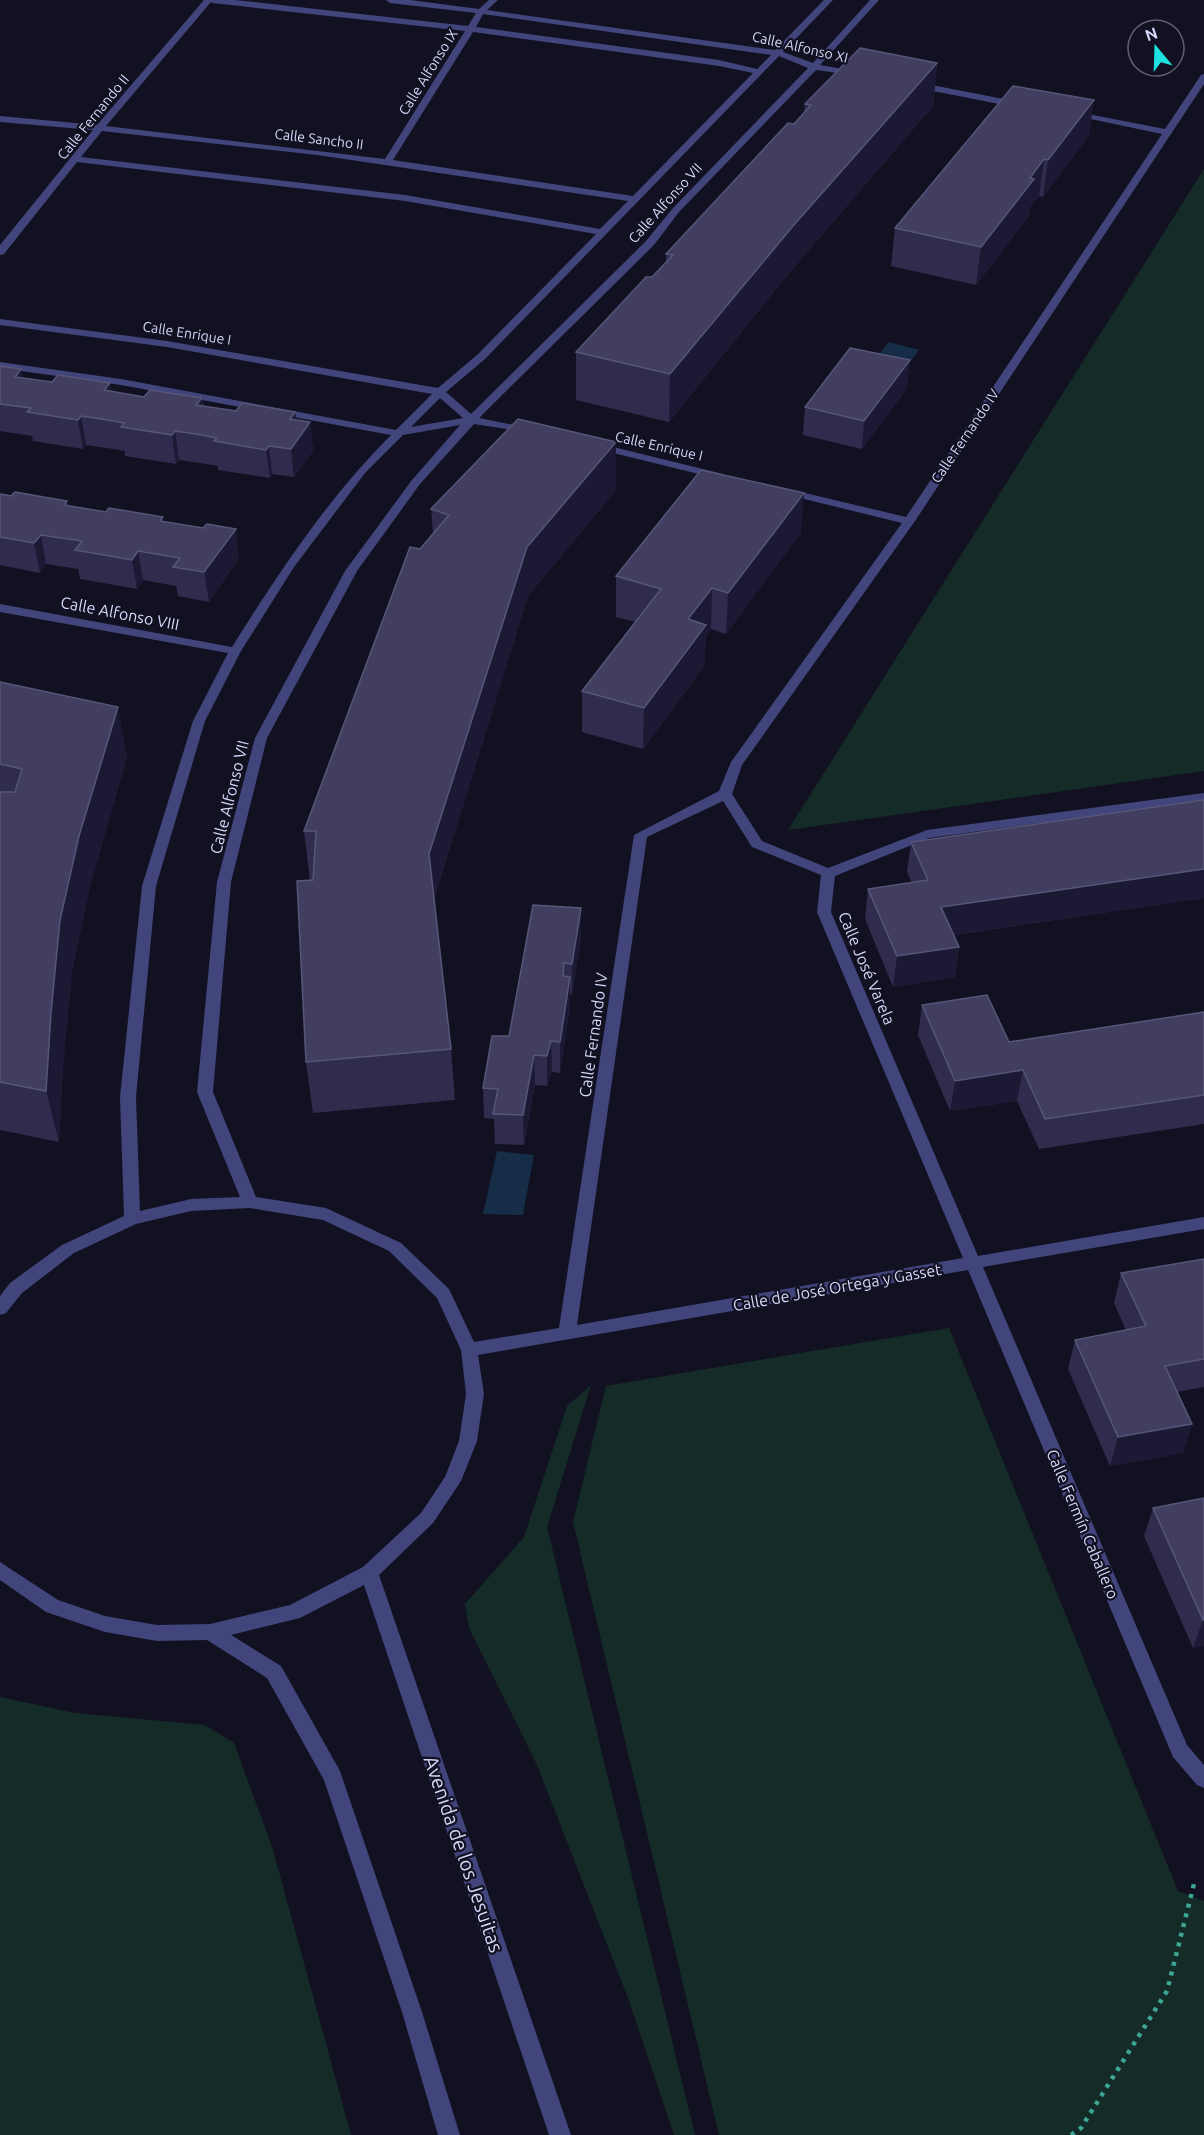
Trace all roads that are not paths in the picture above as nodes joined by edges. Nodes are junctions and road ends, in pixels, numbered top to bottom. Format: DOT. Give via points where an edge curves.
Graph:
graph roads {
  1 [pos="210,0"];
  2 [pos="390,0"];
  3 [pos="494,0"];
  4 [pos="829,0"];
  5 [pos="875,0"];
  6 [pos="482,10"];
  7 [pos="471,29"];
  8 [pos="778,53"];
  9 [pos="815,67"];
  10 [pos="759,72"];
  11 [pos="1204,77"];
  12 [pos="873,78"];
  13 [pos="909,84"];
  14 [pos="1026,106"];
  15 [pos="1061,112"];
  16 [pos="0,119"];
  17 [pos="100,127"];
  18 [pos="1167,132"];
  19 [pos="75,159"];
  20 [pos="388,161"];
  21 [pos="633,199"];
  22 [pos="602,232"];
  23 [pos="0,252"];
  24 [pos="0,322"];
  25 [pos="0,365"];
  26 [pos="440,392"];
  27 [pos="471,420"];
  28 [pos="397,433"];
  29 [pos="540,433"];
  30 [pos="586,444"];
  31 [pos="736,480"];
  32 [pos="771,488"];
  33 [pos="909,521"];
  34 [pos="0,608"];
  35 [pos="235,651"];
  36 [pos="726,794"];
  37 [pos="1204,797"];
  38 [pos="828,873"];
  39 [pos="250,1202"];
  40 [pos="132,1219"];
  41 [pos="1204,1223"];
  42 [pos="972,1263"];
  43 [pos="8,1288"];
  44 [pos="0,1308"];
  45 [pos="567,1333"];
  46 [pos="469,1350"];
  47 [pos="369,1573"];
  48 [pos="2,1576"];
  49 [pos="210,1632"];
  50 [pos="1204,1779"];
  51 [pos="449,2135"];
  52 [pos="560,2135"];
  1 -- 7 [label="street, Calle Alfonso XI"];
  1 -- 17 [label="street, Calle Fernando II"];
  2 -- 6 [label="street, Calle Alfonso XI"];
  3 -- 6 [label="street, Calle Alfonso IX"];
  4 -- 8 [label="street, Calle Alfonso VII"];
  5 -- 9 [label="street, Calle Alfonso VII"];
  6 -- 7 [label="street, Calle Alfonso IX"];
  6 -- 8 [label="street, Calle Alfonso XI"];
  7 -- 10 [label="street, Calle Alfonso XI"];
  7 -- 20 [label="street, Calle Alfonso IX"];
  8 -- 9 [label="street, Calle Alfonso XI"];
  8 -- 10 [label="street, Calle Alfonso VII"];
  9 -- 12 [label="street, Calle Alfonso XI"];
  9 -- 27 [label="street, Calle Alfonso VII" via="676,210 650,243"];
  10 -- 21 [label="street, Calle Alfonso VII"];
  11 -- 18 [label="street, Calle Fernando IV"];
  13 -- 14 [label="street"];
  15 -- 18 [label="street"];
  16 -- 17 [label="street, Calle Sancho II"];
  17 -- 19 [label="street, Calle Fernando II"];
  17 -- 20 [label="street, Calle Sancho II"];
  18 -- 33 [label="street, Calle Fernando IV"];
  19 -- 22 [label="street" via="360,193"];
  19 -- 23 [label="street, Calle Fernando II"];
  20 -- 21 [label="street, Calle Sancho II"];
  21 -- 22 [label="street, Calle Alfonso VII"];
  22 -- 26 [label="street, Calle Alfonso VII" via="481,357"];
  24 -- 26 [label="street, Calle Enrique I" via="167,344"];
  25 -- 28 [label="street" via="121,382"];
  26 -- 27 [label="street"];
  26 -- 28 [label="street, Calle Alfonso VII"];
  27 -- 28 [label="street"];
  27 -- 29 [label="street"];
  27 -- 39 [label="street, Calle Alfonso VII" via="416,482 351,571 261,738 225,882 205,1092"];
  28 -- 35 [label="street, Calle Alfonso VII" via="361,471 289,566"];
  30 -- 31 [label="street, Calle Enrique I"];
  32 -- 33 [label="street"];
  33 -- 36 [label="street, Calle Fernando IV" via="736,765"];
  34 -- 35 [label="street, Calle Alfonso VIII"];
  35 -- 40 [label="street, Calle Alfonso VII" via="199,721 149,886 128,1097"];
  36 -- 38 [label="street" via="757,844"];
  36 -- 45 [label="street, Calle Fernando IV" via="641,835"];
  37 -- 38 [label="street" via="927,834"];
  38 -- 42 [label="street, Calle José Varela" via="824,912"];
  39 -- 40 [label="street" via="191,1206"];
  39 -- 46 [label="street" via="326,1214 395,1247 443,1294"];
  40 -- 43 [label="street" via="68,1249"];
  41 -- 42 [label="street, Calle de José Ortega y Gasset"];
  42 -- 45 [label="street, Calle de José Ortega y Gasset"];
  42 -- 50 [label="street, Calle Fermín Caballero" via="1180,1751"];
  43 -- 44 [label="street"];
  45 -- 46 [label="street, Calle de José Ortega y Gasset"];
  46 -- 47 [label="street" via="475,1394 468,1441 452,1480 427,1518"];
  47 -- 49 [label="street" via="294,1612"];
  47 -- 52 [label="street, Avenida de los Jesuitas"];
  48 -- 49 [label="street" via="52,1606 105,1624 157,1633"];
  49 -- 51 [label="street" via="274,1672 333,1777"];
}
